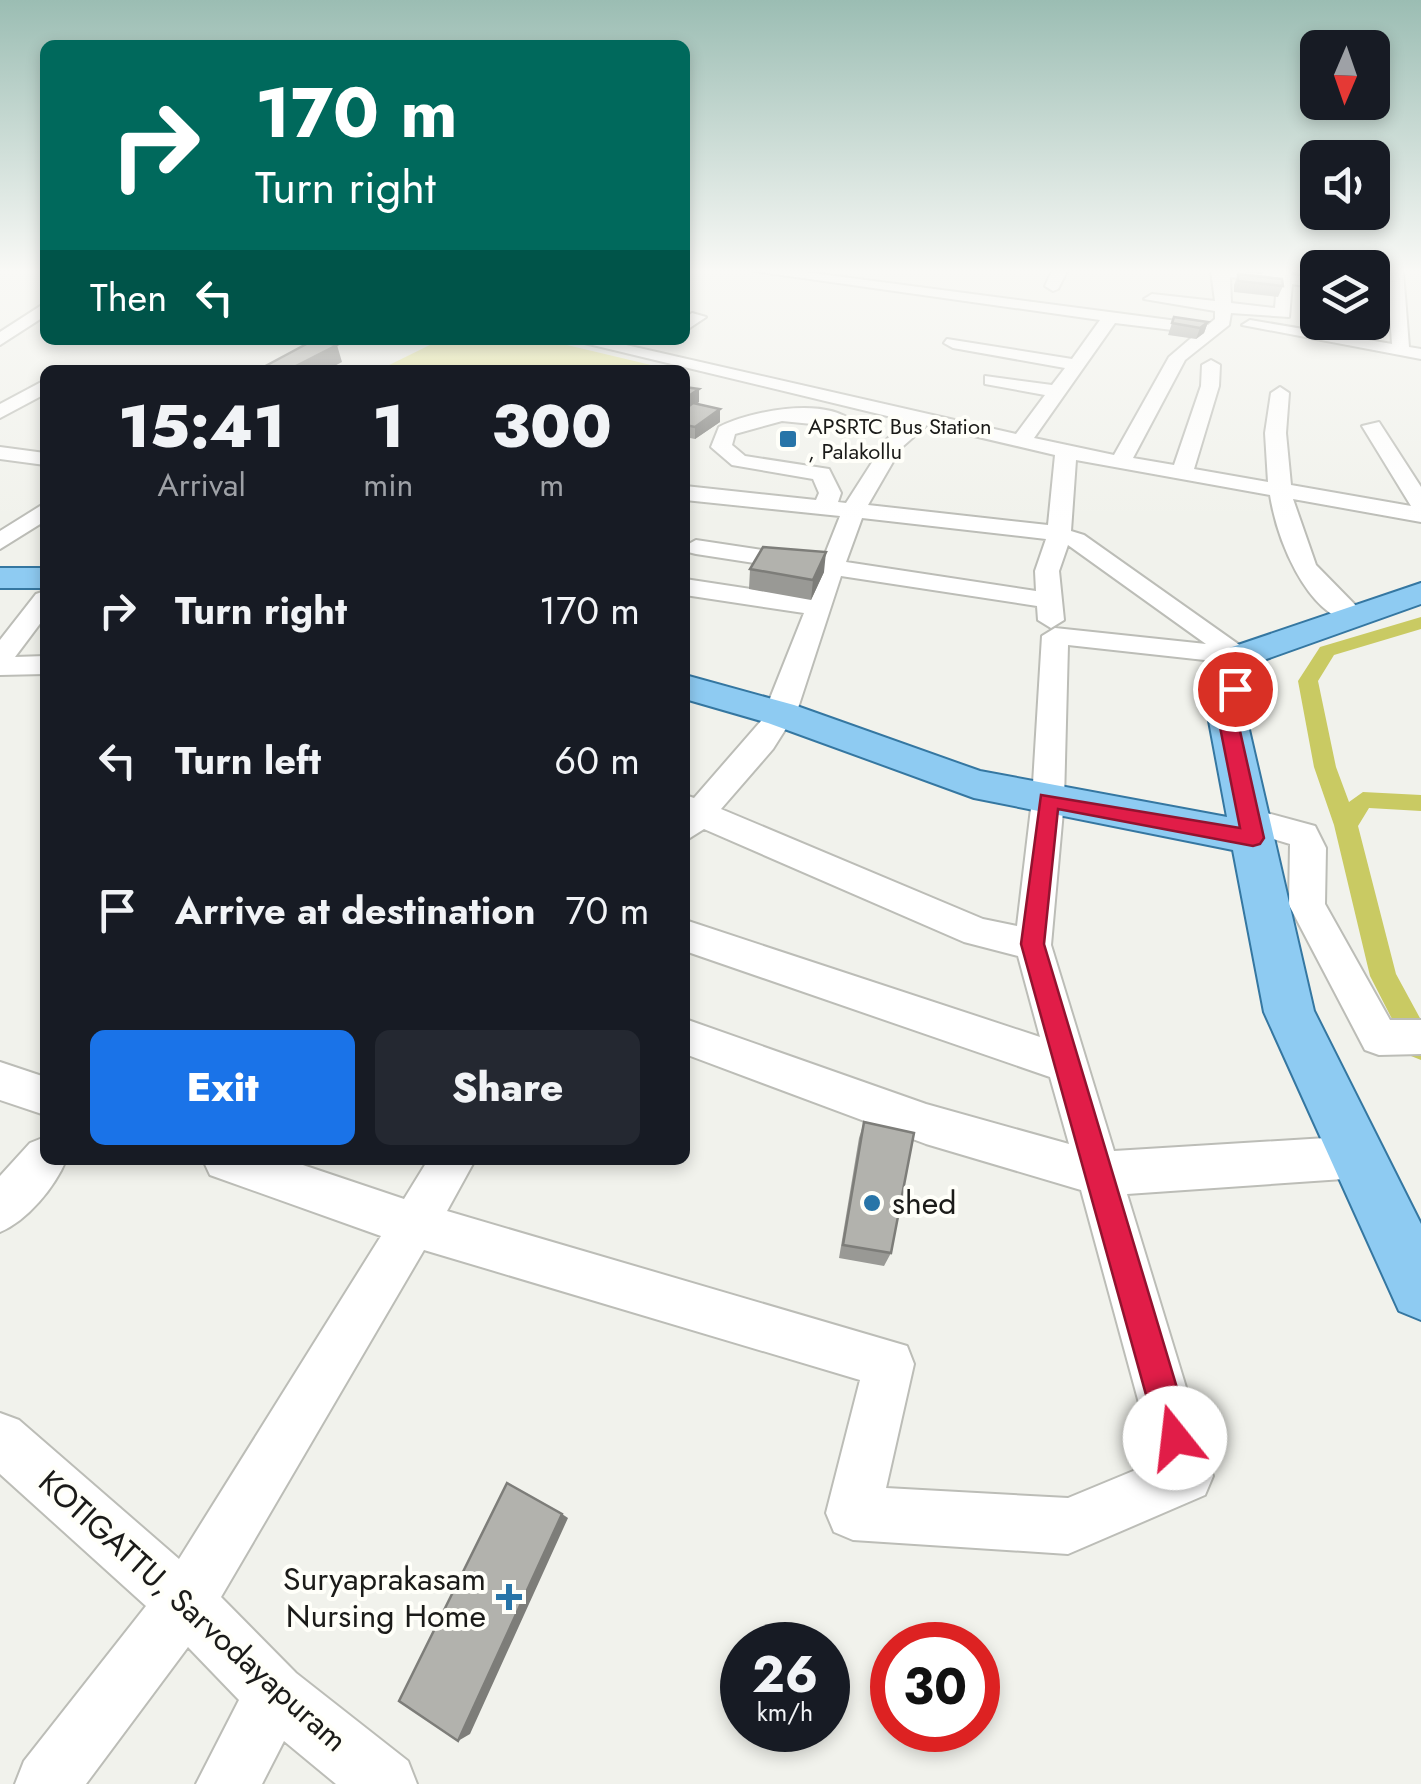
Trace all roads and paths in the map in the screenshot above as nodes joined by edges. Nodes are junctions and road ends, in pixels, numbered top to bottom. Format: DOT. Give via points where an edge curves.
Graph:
graph roads {
  1 [pos="644,354"];
  2 [pos="1016,354"];
  3 [pos="1084,354"];
  4 [pos="1182,354"];
  5 [pos="685,365"];
  6 [pos="1076,365"];
  7 [pos="1211,365"];
  8 [pos="690,366"];
  9 [pos="992,380"];
  10 [pos="40,389"];
  11 [pos="1056,392"];
  12 [pos="1280,393"];
  13 [pos="0,412"];
  14 [pos="912,426"];
  15 [pos="1372,426"];
  16 [pos="1022,442"];
  17 [pos="0,452"];
  18 [pos="1066,452"];
  19 [pos="40,458"];
  20 [pos="1120,463"];
  21 [pos="1182,474"];
  22 [pos="1281,491"];
  23 [pos="690,494"];
  24 [pos="1421,504"];
  25 [pos="839,508"];
  26 [pos="40,514"];
  27 [pos="1421,516"];
  28 [pos="1059,535"];
  29 [pos="690,539"];
  30 [pos="0,542"];
  31 [pos="832,569"];
  32 [pos="0,578"];
  33 [pos="40,578"];
  34 [pos="690,588"];
  35 [pos="1421,593"];
  36 [pos="1047,600"];
  37 [pos="40,606"];
  38 [pos="819,607"];
  39 [pos="1353,616"];
  40 [pos="1055,636"];
  41 [pos="1242,656"];
  42 [pos="0,658"];
  43 [pos="40,665"];
  44 [pos="0,666"];
  45 [pos="690,688"];
  46 [pos="781,714"];
  47 [pos="1048,800"];
  48 [pos="690,816"];
  49 [pos="1252,830"];
  50 [pos="690,937"];
  51 [pos="1032,944"];
  52 [pos="690,1038"];
  53 [pos="1421,1038"];
  54 [pos="1067,1064"];
  55 [pos="0,1081"];
  56 [pos="40,1094"];
  57 [pos="1358,1157"];
  58 [pos="40,1164"];
  59 [pos="240,1165"];
  60 [pos="450,1165"];
  61 [pos="1099,1174"];
  62 [pos="0,1209"];
  63 [pos="412,1224"];
  64 [pos="1421,1289"];
  65 [pos="0,1439"];
  66 [pos="185,1602"];
  67 [pos="275,1694"];
  68 [pos="47,1784"];
  69 [pos="228,1784"];
  70 [pos="385,1784"];
  1 -- 5 [label="street"];
  2 -- 6 [label="street"];
  3 -- 6 [label="street"];
  4 -- 20 [label="street"];
  6 -- 11 [label="street"];
  7 -- 21 [label="street"];
  8 -- 14 [label="street"];
  9 -- 11 [label="street"];
  10 -- 13 [label="street"];
  11 -- 16 [label="street"];
  12 -- 22 [label="street"];
  14 -- 16 [label="street"];
  14 -- 25 [label="street"];
  14 -- 25 [label="street" via="776,414 726,431 721,447 739,461 822,474"];
  15 -- 24 [label="street"];
  16 -- 18 [label="street"];
  17 -- 19 [label="street"];
  18 -- 20 [label="street"];
  18 -- 28 [label="street"];
  20 -- 21 [label="street"];
  21 -- 22 [label="street"];
  22 -- 27 [label="street"];
  22 -- 39 [label="street" via="1303,564"];
  23 -- 25 [label="street" via="715,505"];
  25 -- 28 [label="street"];
  25 -- 31 [label="street"];
  26 -- 30 [label="street"];
  28 -- 36 [label="street" via="1047,571"];
  28 -- 41 [label="street" via="1076,540"];
  29 -- 31 [label="street"];
  31 -- 36 [label="street"];
  31 -- 38 [label="street"];
  32 -- 33 [label="main road"];
  34 -- 38 [label="street"];
  35 -- 39 [label="main road"];
  36 -- 40 [label="street"];
  37 -- 42 [label="street"];
  38 -- 46 [label="street"];
  39 -- 41 [label="main road"];
  40 -- 41 [label="street"];
  40 -- 47 [label="street"];
  41 -- 49 [label="main road" via="1228,722"];
  43 -- 44 [label="street"];
  45 -- 46 [label="main road"];
  46 -- 47 [label="main road" via="974,784"];
  46 -- 48 [label="street"];
  47 -- 49 [label="main road"];
  47 -- 51 [label="street"];
  48 -- 51 [label="street" via="977,932"];
  49 -- 53 [label="street" via="1302,835 1309,848 1307,905 1379,1038"];
  49 -- 57 [label="main road" via="1290,1012"];
  50 -- 54 [label="street"];
  51 -- 54 [label="street"];
  52 -- 61 [label="street" via="926,1124"];
  54 -- 61 [label="street"];
  55 -- 56 [label="street"];
  57 -- 61 [label="street"];
  57 -- 64 [label="main road"];
  58 -- 62 [label="street"];
  59 -- 63 [label="street"];
  60 -- 63 [label="street"];
  61 -- 63 [label="street" via="1186,1476 1068,1526 853,1514 890,1364"];
  63 -- 66 [label="street"];
  65 -- 66 [label="street, KOTIGATTU, Sarvodayapuram"];
  66 -- 67 [label="street, KOTIGATTU, Sarvodayapuram"];
  66 -- 68 [label="street"];
  67 -- 69 [label="street"];
  67 -- 70 [label="street, KOTIGATTU, Sarvodayapuram"];
}
